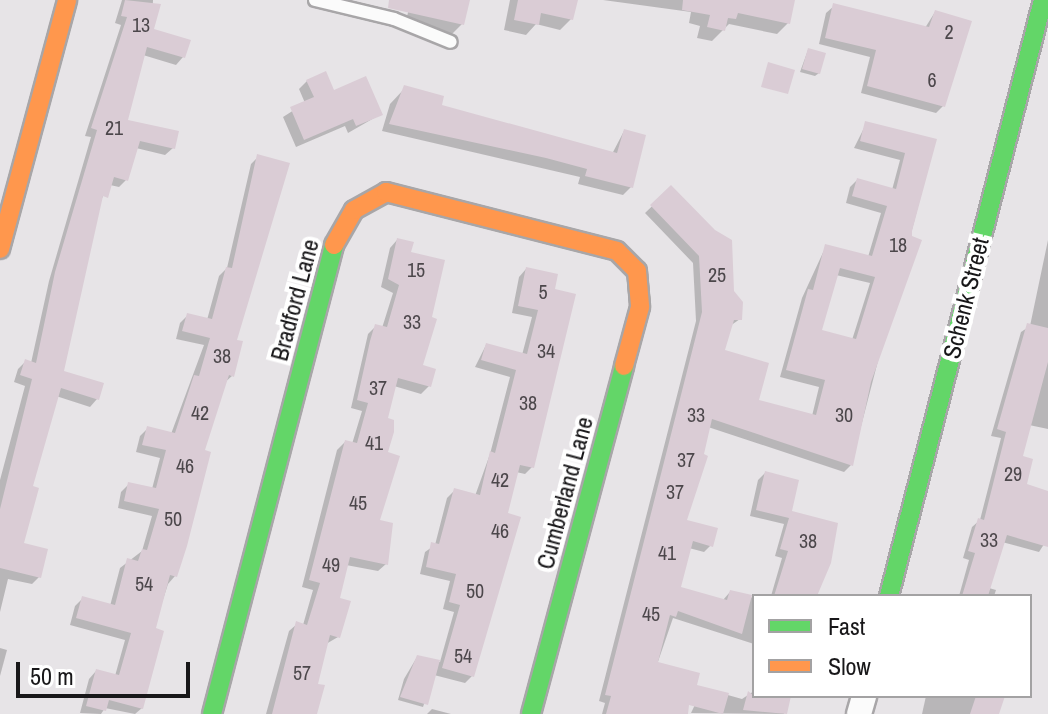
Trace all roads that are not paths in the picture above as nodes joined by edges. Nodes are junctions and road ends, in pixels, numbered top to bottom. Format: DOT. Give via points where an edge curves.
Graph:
graph roads {
  1 [pos="67,0"];
  2 [pos="315,0"];
  3 [pos="1043,0"];
  4 [pos="451,42"];
  5 [pos="0,249"];
  6 [pos="639,283"];
  7 [pos="890,594"];
  8 [pos="212,714"];
  9 [pos="531,714"];
  1 -- 5 [label="street"];
  2 -- 4 [label="lane" via="394,19"];
  3 -- 7 [label="street, Schenk Street"];
  6 -- 8 [label="street, Bradford Lane" via="630,260 617,251 531,228 386,192 354,210 337,235"];
  6 -- 9 [label="street, Cumberland Lane" via="640,307"];
}
